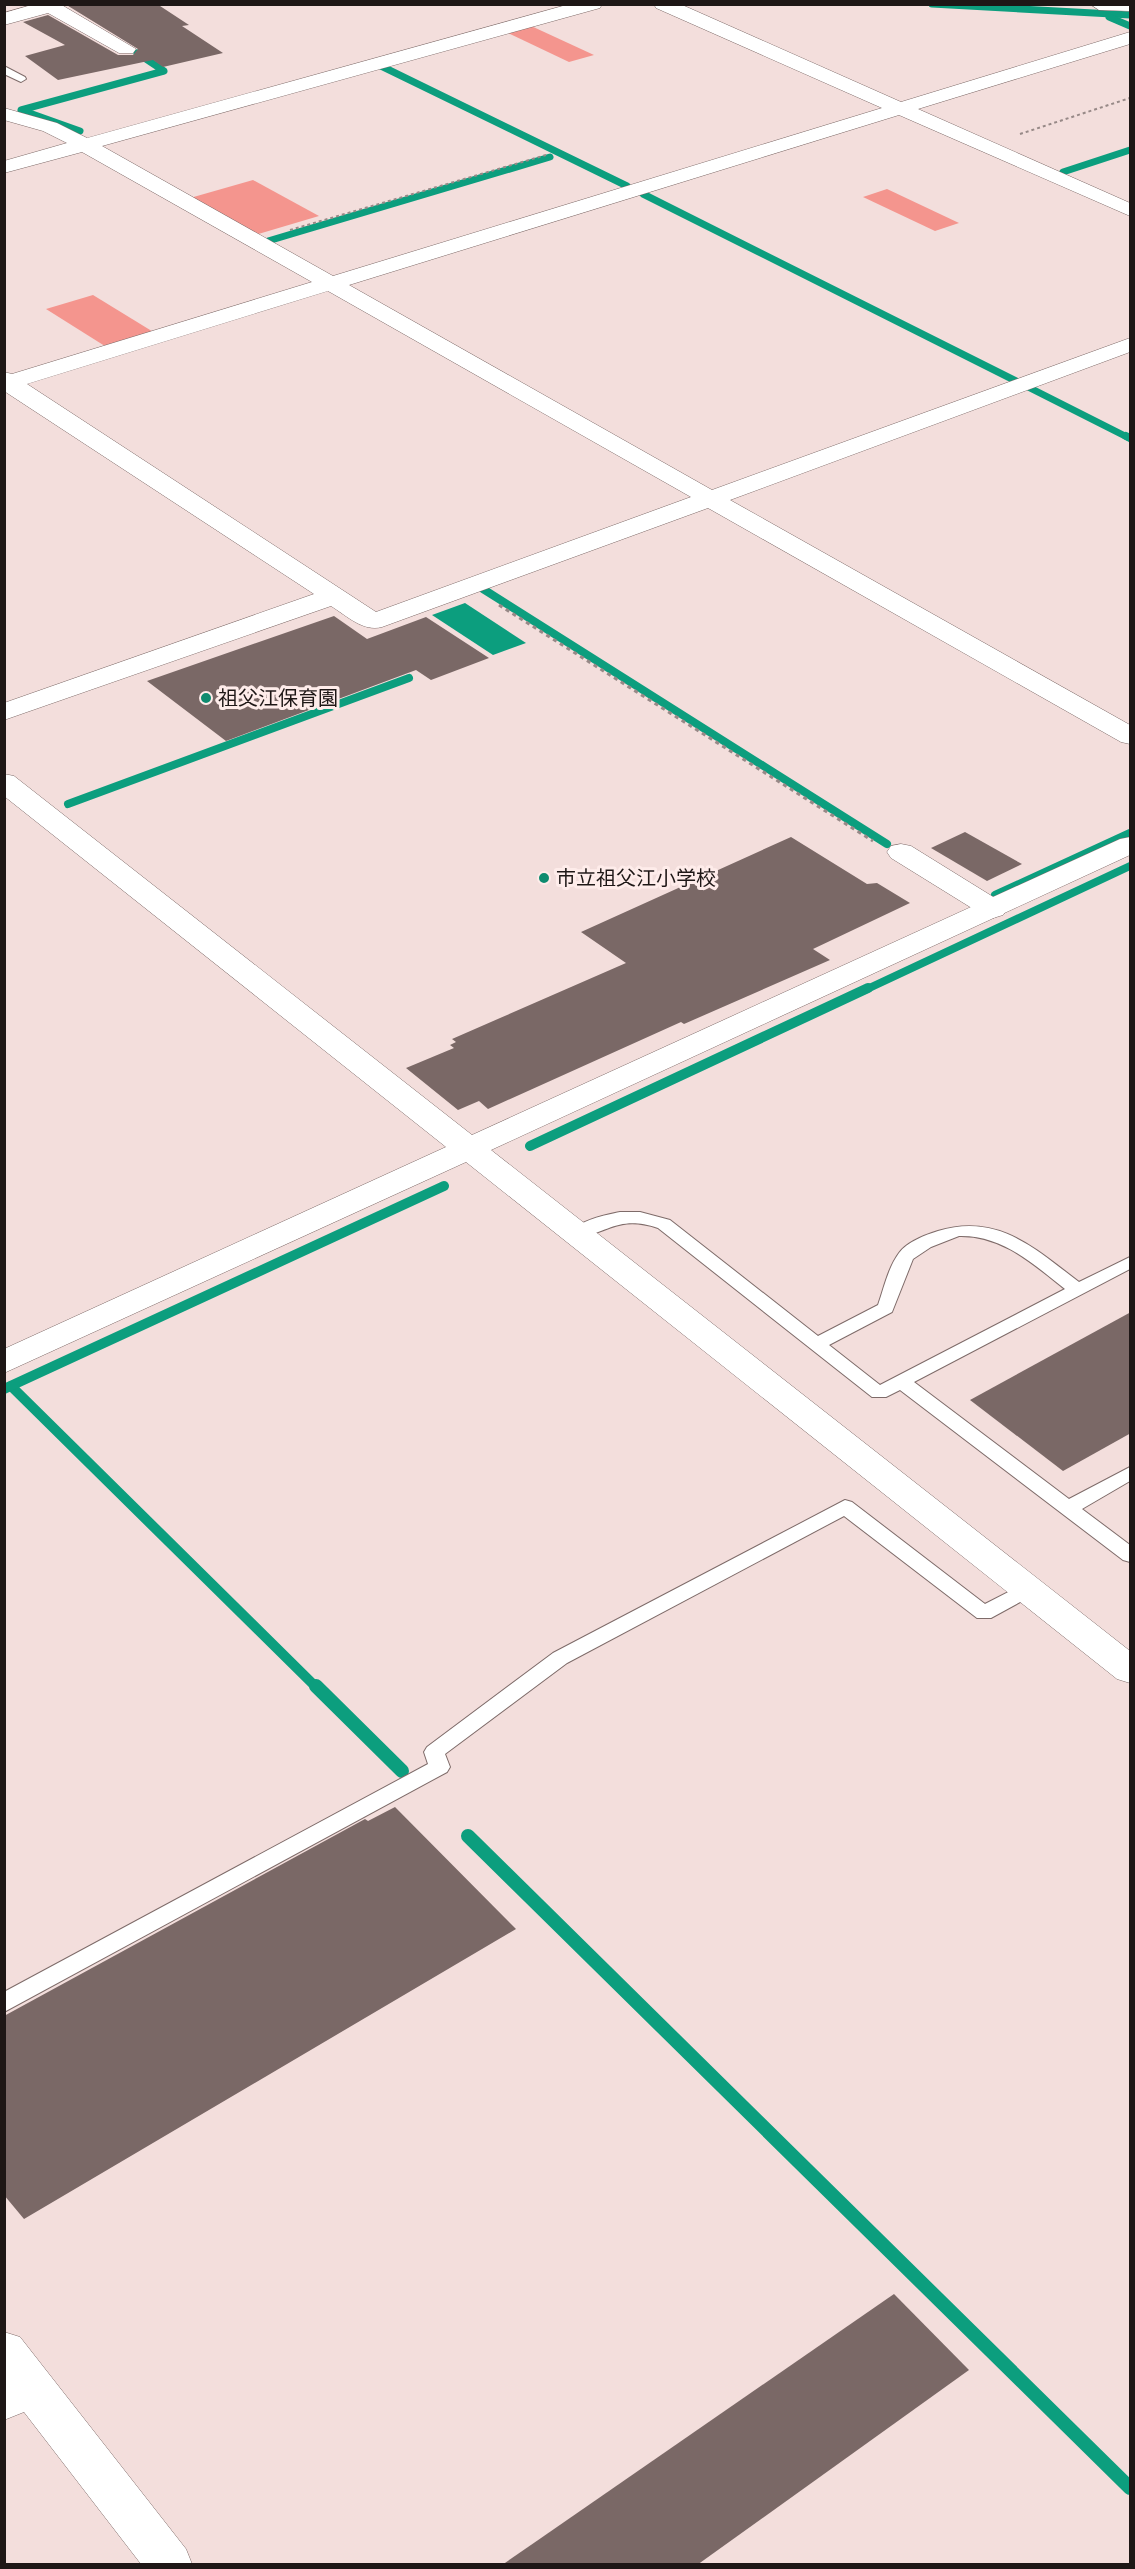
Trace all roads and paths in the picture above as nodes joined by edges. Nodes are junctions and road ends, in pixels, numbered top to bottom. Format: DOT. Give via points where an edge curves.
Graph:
graph roads {
  1 [pos="593,4"];
  2 [pos="663,4"];
  3 [pos="1098,4"];
  4 [pos="47,6"];
  5 [pos="1131,6"];
  6 [pos="4,19"];
  7 [pos="1131,38"];
  8 [pos="126,49"];
  9 [pos="4,69"];
  10 [pos="21,79"];
  11 [pos="1131,98"];
  12 [pos="902,108"];
  13 [pos="4,114"];
  14 [pos="85,145"];
  15 [pos="985,145"];
  16 [pos="546,154"];
  17 [pos="4,167"];
  18 [pos="1131,210"];
  19 [pos="255,241"];
  20 [pos="329,283"];
  21 [pos="1131,345"];
  22 [pos="6,382"];
  23 [pos="711,498"];
  24 [pos="470,587"];
  25 [pos="334,596"];
  26 [pos="4,712"];
  27 [pos="1131,736"];
  28 [pos="4,782"];
  29 [pos="1131,845"];
  30 [pos="901,852"];
  31 [pos="993,909"];
  32 [pos="472,1148"];
  33 [pos="579,1233"];
  34 [pos="1131,1262"];
  35 [pos="1078,1290"];
  36 [pos="816,1344"];
  37 [pos="4,1362"];
  38 [pos="903,1382"];
  39 [pos="1131,1473"];
  40 [pos="1069,1508"];
  41 [pos="1131,1555"];
  42 [pos="1028,1589"];
  43 [pos="1131,1670"];
  44 [pos="4,2003"];
  45 [pos="13,2378"];
  46 [pos="169,2565"];
  1 -- 14 [label="street"];
  2 -- 12 [label="street"];
  3 -- 5 [label="street"];
  4 -- 6 [label="street"];
  4 -- 8 [label="street"];
  7 -- 12 [label="street"];
  9 -- 10 [label="lane"];
  11 -- 15 [label="path"];
  12 -- 15 [label="street"];
  12 -- 20 [label="street"];
  13 -- 14 [label="street" via="50,127"];
  14 -- 17 [label="street"];
  14 -- 19 [label="street"];
  15 -- 18 [label="street"];
  16 -- 19 [label="path"];
  19 -- 20 [label="street"];
  20 -- 22 [label="street"];
  20 -- 23 [label="street"];
  21 -- 23 [label="street"];
  22 -- 25 [label="street"];
  23 -- 24 [label="street"];
  23 -- 27 [label="street"];
  24 -- 25 [label="street" via="374,622"];
  24 -- 30 [label="path" via="889,851"];
  25 -- 26 [label="street"];
  28 -- 32 [label="street"];
  29 -- 31 [label="street"];
  30 -- 31 [label="street"];
  31 -- 32 [label="street"];
  32 -- 33 [label="street"];
  32 -- 37 [label="street"];
  33 -- 36 [label="lane" via="612,1218 641,1215 664,1224"];
  33 -- 42 [label="street"];
  34 -- 35 [label="lane"];
  35 -- 36 [label="lane" via="1009,1238 987,1230 956,1229 906,1256 886,1308"];
  35 -- 38 [label="lane"];
  36 -- 38 [label="lane" via="879,1393"];
  38 -- 40 [label="lane"];
  39 -- 40 [label="lane"];
  40 -- 41 [label="lane"];
  42 -- 43 [label="street"];
  42 -- 44 [label="lane" via="984,1613 845,1507 560,1658 434,1752 440,1767"];
  45 -- 46 [label="street"];
}
